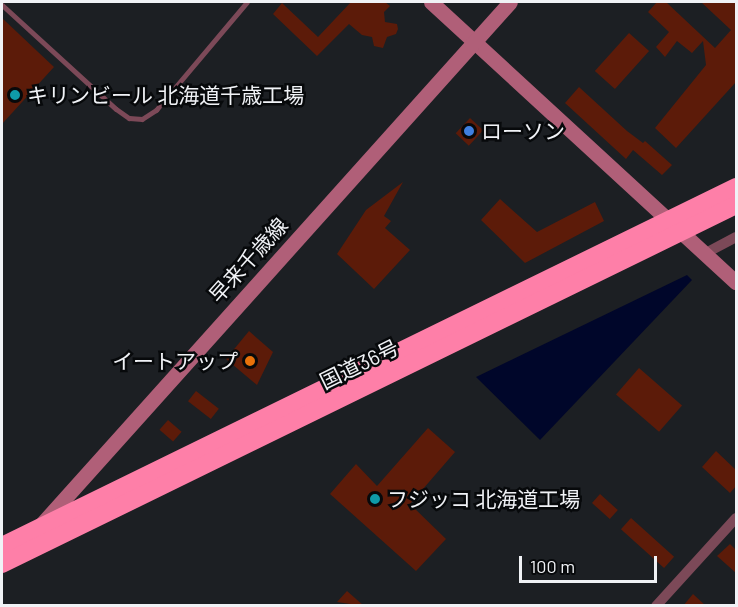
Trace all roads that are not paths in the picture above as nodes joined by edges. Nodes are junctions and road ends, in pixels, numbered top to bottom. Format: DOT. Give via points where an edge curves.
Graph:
graph roads {
  1 [pos="247,2"];
  2 [pos="431,2"];
  3 [pos="510,2"];
  4 [pos="2,5"];
  5 [pos="474,41"];
  6 [pos="736,187"];
  7 [pos="736,204"];
  8 [pos="676,225"];
  9 [pos="736,237"];
  10 [pos="706,253"];
  11 [pos="736,282"];
  12 [pos="736,518"];
  13 [pos="38,528"];
  14 [pos="2,546"];
  15 [pos="26,552"];
  16 [pos="2,564"];
  17 [pos="656,606"];
  1 -- 4 [label="lane" via="156,110 142,119 129,118 116,109"];
  2 -- 5 [label="main road"];
  3 -- 5 [label="main road, 早来千歳線"];
  5 -- 8 [label="main road"];
  5 -- 13 [label="main road, 早来千歳線"];
  6 -- 8 [label="highway, 国道36号"];
  7 -- 8 [label="highway, 国道36号"];
  8 -- 10 [label="main road"];
  8 -- 13 [label="highway, 国道36号"];
  8 -- 15 [label="highway, 国道36号"];
  9 -- 10 [label="street"];
  10 -- 11 [label="main road"];
  12 -- 17 [label="street"];
  13 -- 14 [label="highway, 国道36号"];
  13 -- 15 [label="main road, 早来千歳線"];
  15 -- 16 [label="highway, 国道36号"];
}
